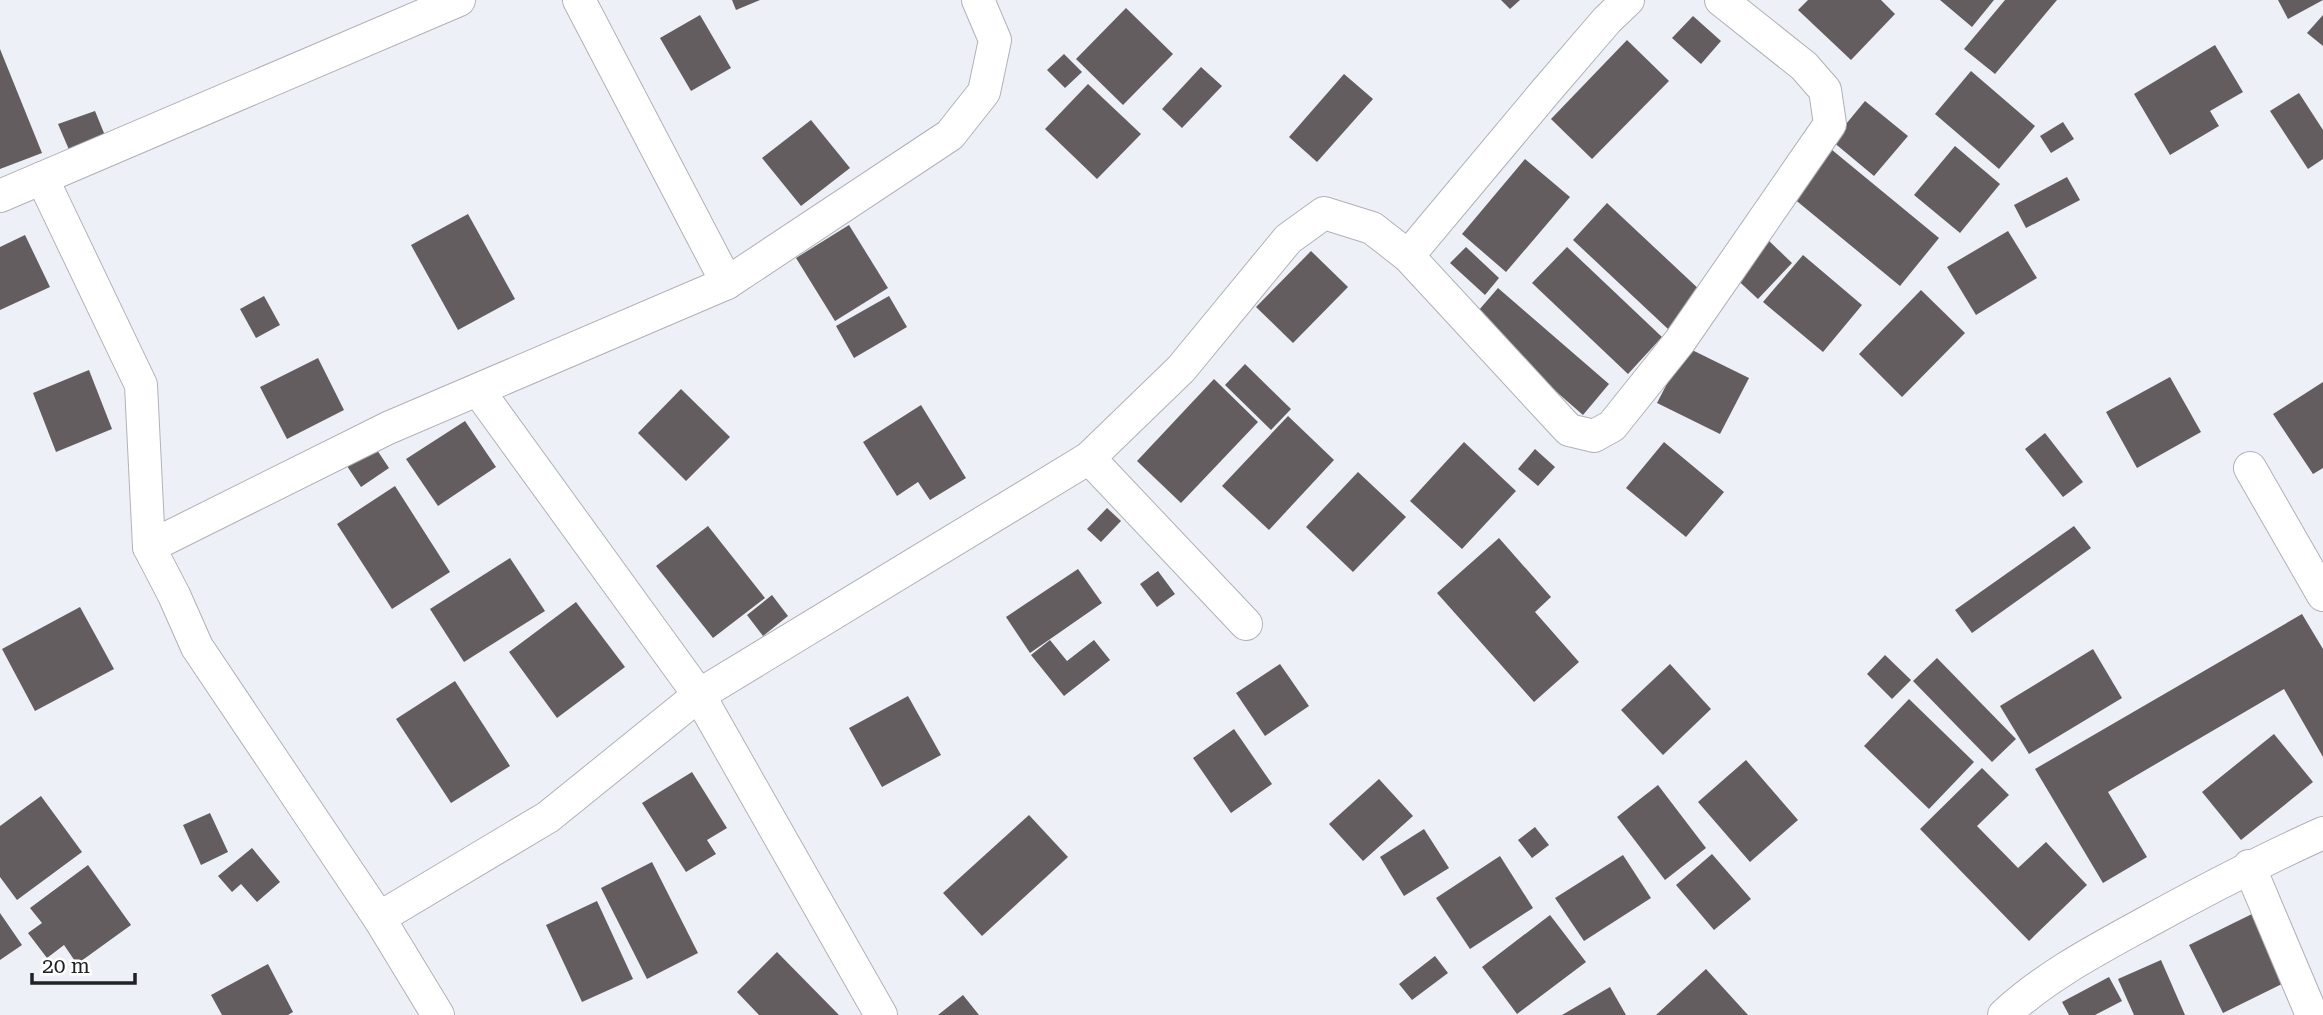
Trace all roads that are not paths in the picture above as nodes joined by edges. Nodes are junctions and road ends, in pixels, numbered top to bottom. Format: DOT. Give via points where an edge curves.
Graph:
graph roads {
  1 [pos="459,0"];
  2 [pos="579,0"];
  3 [pos="978,0"];
  4 [pos="1628,0"];
  5 [pos="1721,0"];
  6 [pos="42,178"];
  7 [pos="0,196"];
  8 [pos="1408,256"];
  9 [pos="727,283"];
  10 [pos="478,390"];
  11 [pos="1089,458"];
  12 [pos="2250,468"];
  13 [pos="149,548"];
  14 [pos="2323,594"];
  15 [pos="1247,624"];
  16 [pos="699,695"];
  17 [pos="2323,833"];
  18 [pos="2249,866"];
  19 [pos="379,918"];
  20 [pos="438,1015"];
  21 [pos="881,1015"];
  22 [pos="2004,1015"];
  23 [pos="2312,1015"];
  1 -- 6 [label="street"];
  2 -- 9 [label="street"];
  3 -- 9 [label="street" via="995,40 993,53 984,92 950,135"];
  4 -- 8 [label="street" via="1545,91"];
  5 -- 8 [label="street" via="1804,66 1825,90 1830,124 1680,341 1612,426 1594,436 1569,430"];
  6 -- 7 [label="street"];
  6 -- 13 [label="street" via="141,385"];
  8 -- 11 [label="street" via="1372,228 1324,213 1288,239 1181,369"];
  9 -- 10 [label="street"];
  10 -- 13 [label="street" via="388,428"];
  10 -- 16 [label="street"];
  11 -- 15 [label="street"];
  11 -- 16 [label="street"];
  12 -- 14 [label="street"];
  13 -- 19 [label="street" via="197,647"];
  16 -- 19 [label="street" via="548,817"];
  16 -- 21 [label="street"];
  17 -- 18 [label="street"];
  18 -- 22 [label="street" via="2073,963"];
  18 -- 23 [label="street"];
  19 -- 20 [label="street"];
}
